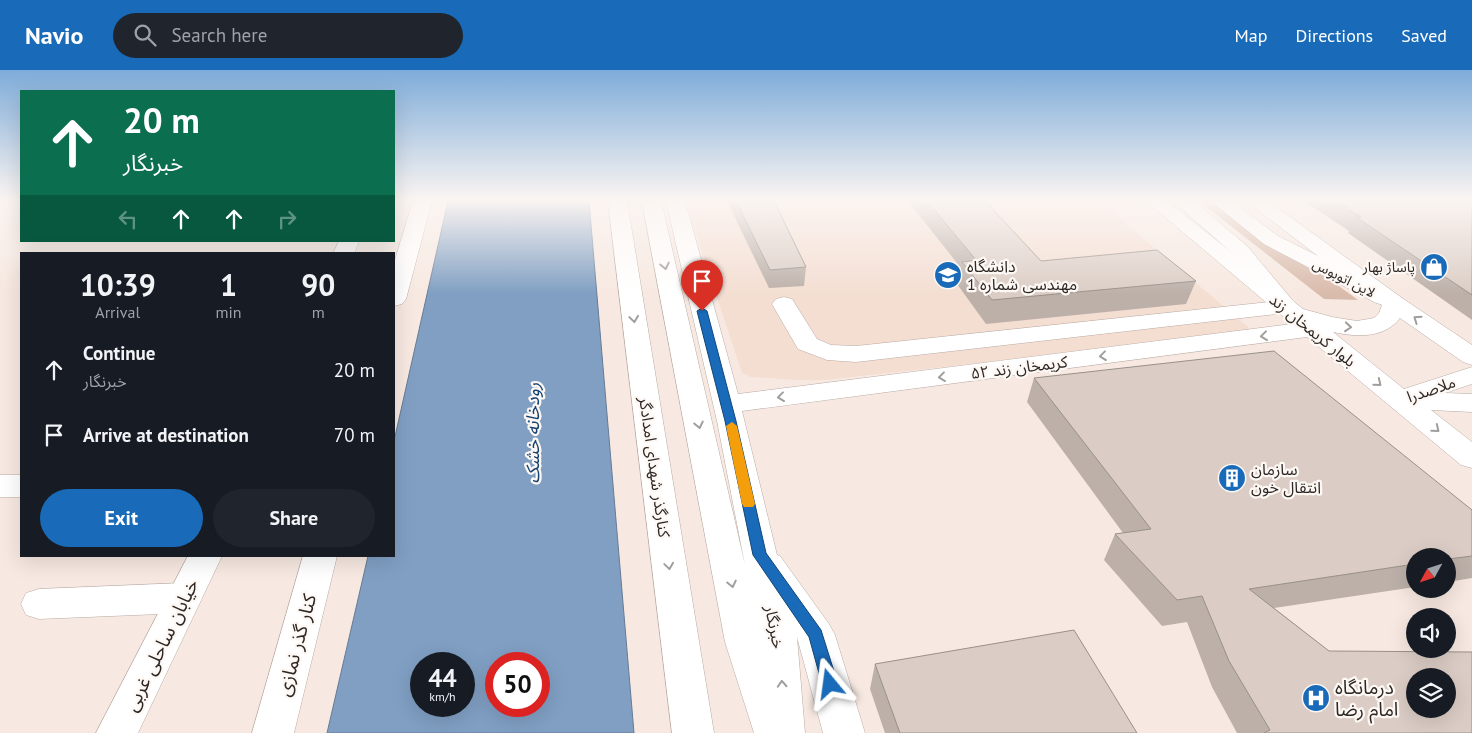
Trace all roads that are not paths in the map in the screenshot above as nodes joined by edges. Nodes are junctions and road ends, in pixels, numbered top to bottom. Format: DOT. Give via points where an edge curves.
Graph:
graph roads {
  1 [pos="414,232"];
  2 [pos="621,232"];
  3 [pos="658,232"];
  4 [pos="683,232"];
  5 [pos="1193,232"];
  6 [pos="1219,232"];
  7 [pos="1260,232"];
  8 [pos="1297,232"];
  9 [pos="395,296"];
  10 [pos="784,304"];
  11 [pos="1394,304"];
  12 [pos="1286,307"];
  13 [pos="1313,329"];
  14 [pos="1472,357"];
  15 [pos="1472,375"];
  16 [pos="1399,400"];
  17 [pos="1472,402"];
  18 [pos="726,404"];
  19 [pos="1472,458"];
  20 [pos="0,486"];
  21 [pos="20,486"];
  22 [pos="760,555"];
  23 [pos="204,557"];
  24 [pos="320,557"];
  25 [pos="184,598"];
  26 [pos="39,604"];
  27 [pos="117,733"];
  28 [pos="273,733"];
  29 [pos="693,733"];
  30 [pos="775,733"];
  31 [pos="785,733"];
  32 [pos="844,733"];
  1 -- 9 [label="main road"];
  2 -- 29 [label="main road, کنارگذر شهدای امدادگر, one-way"];
  3 -- 30 [label="main road, one-way" via="744,642"];
  4 -- 18 [label="main road, خبرنگار"];
  5 -- 12 [label="main road, بلوار کریمخان زند"];
  6 -- 12 [label="main road" via="1240,250"];
  7 -- 11 [label="main road, لاین اتوبوس"];
  8 -- 11 [label="main road"];
  10 -- 12 [label="main road" via="807,344 827,352 856,354"];
  12 -- 11 [label="main road, one-way" via="1335,326 1369,328 1386,322 1394,312"];
  14 -- 11 [label="main road, one-way"];
  12 -- 13 [label="main road, بلوار کریمخان زند"];
  13 -- 16 [label="main road, بلوار کریمخان زند, one-way"];
  13 -- 18 [label="main road, کریمخان زند ۵۲, one-way"];
  15 -- 16 [label="main road, ملاصدرا"];
  16 -- 17 [label="main road, ملاصدرا"];
  16 -- 19 [label="main road, بلوار کریمخان زند, one-way"];
  18 -- 22 [label="main road, خبرنگار"];
  20 -- 21 [label="main road"];
  31 -- 22 [label="main road, خبرنگار, one-way" via="780,647"];
  22 -- 32 [label="main road" via="816,635"];
  23 -- 25 [label="main road, خیابان ساحلی غربی"];
  24 -- 28 [label="main road, کنار گذر نمازی"];
  25 -- 26 [label="main road"];
  25 -- 27 [label="main road, خیابان ساحلی غربی"];
}
